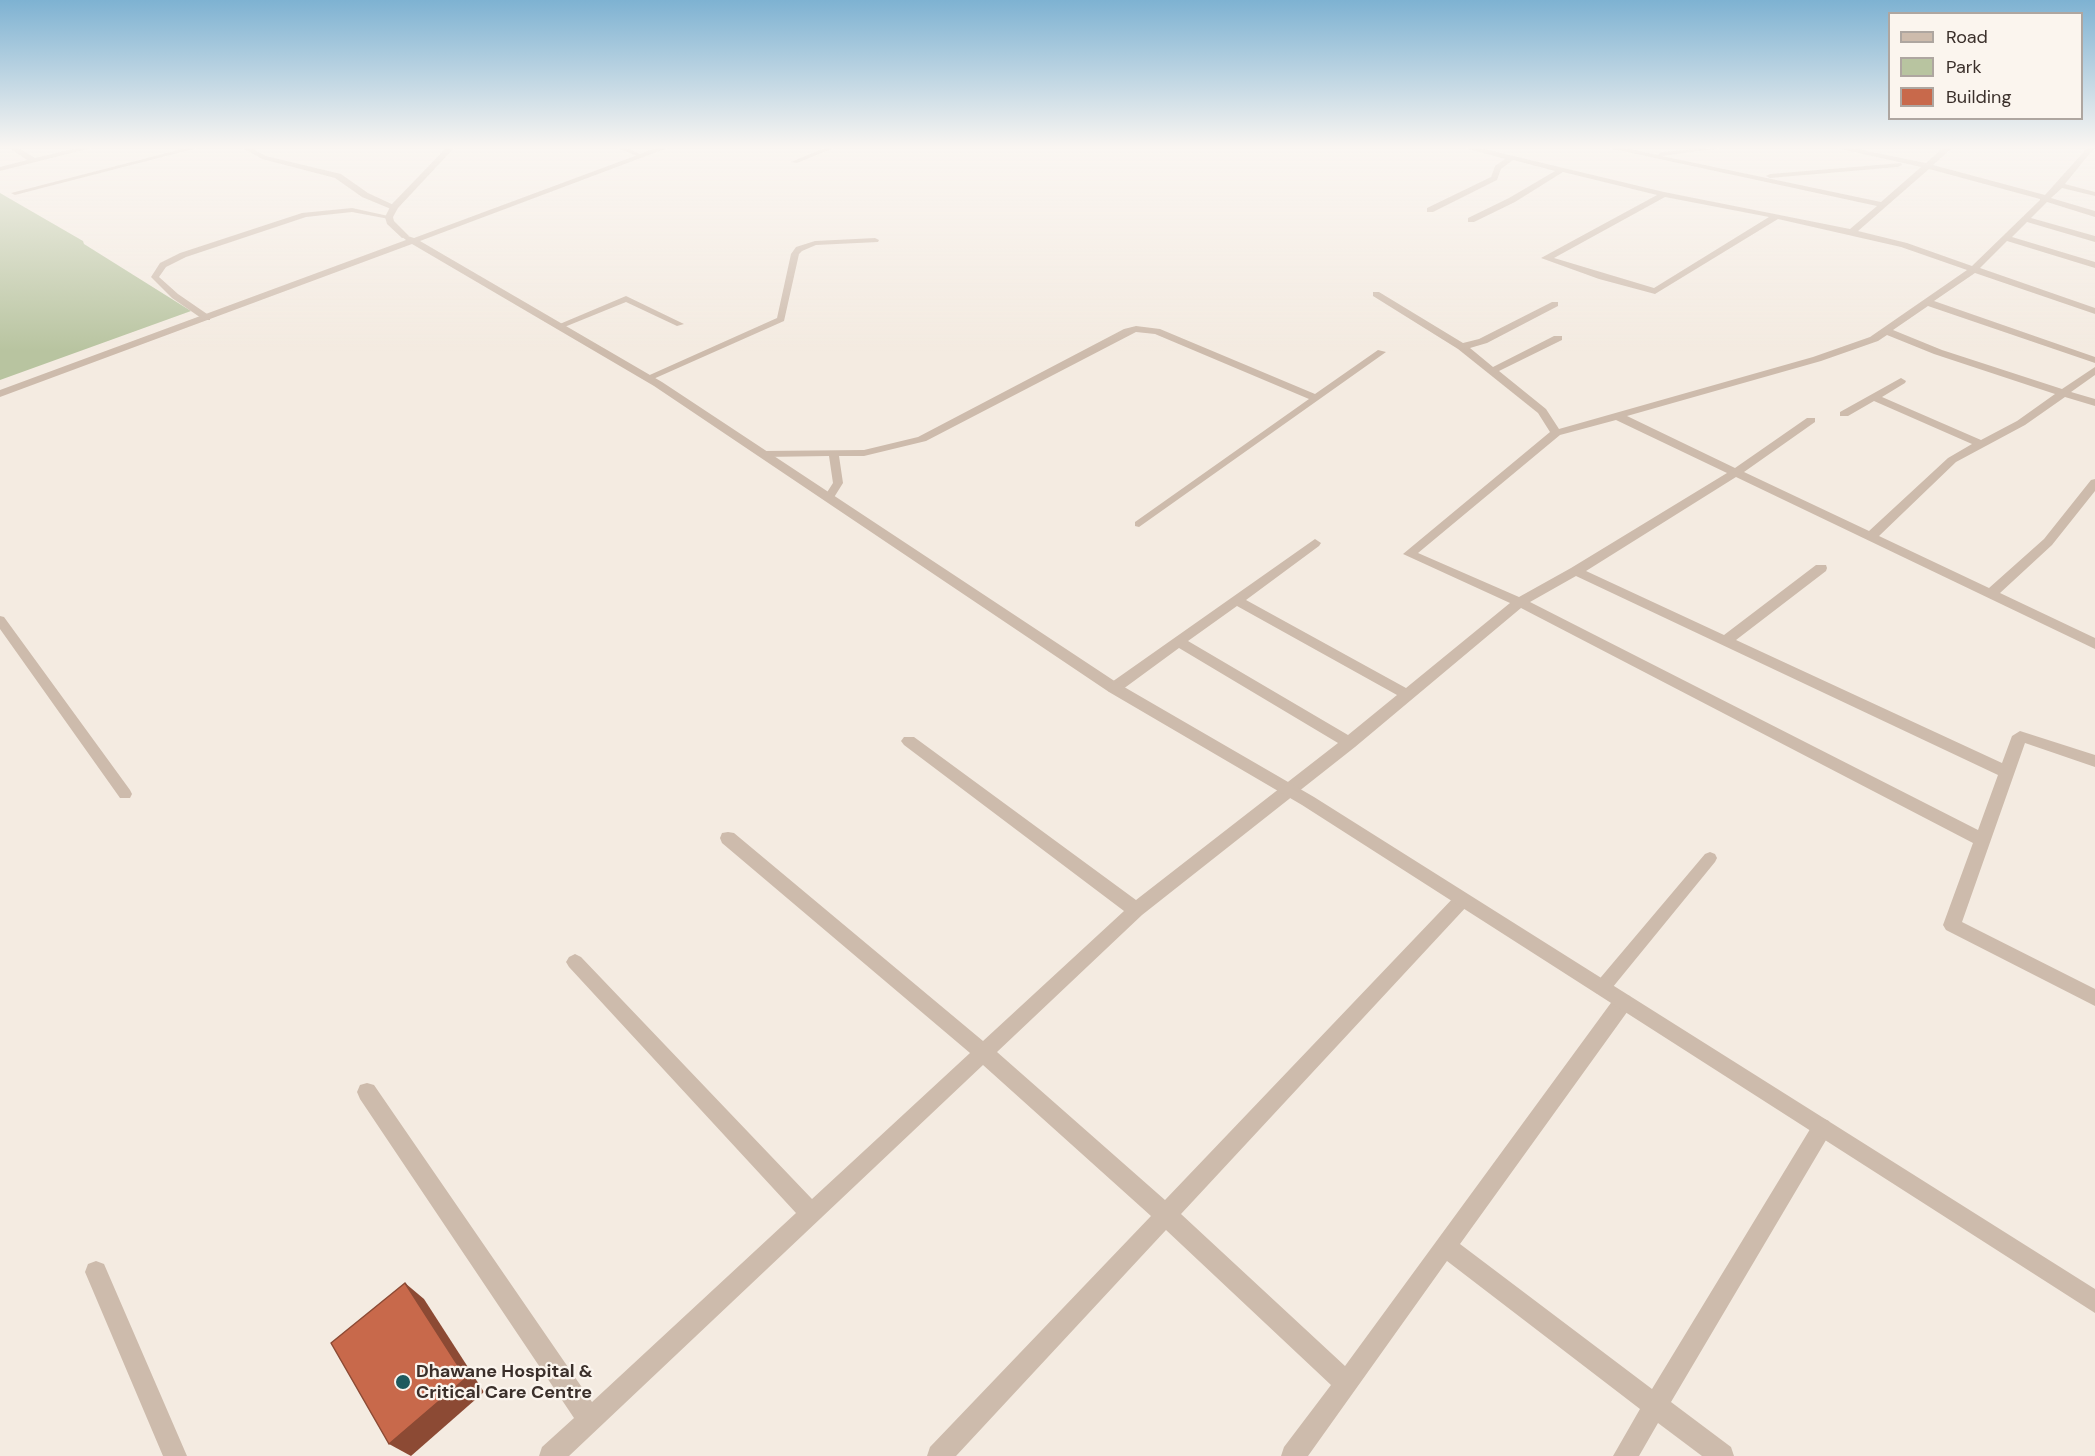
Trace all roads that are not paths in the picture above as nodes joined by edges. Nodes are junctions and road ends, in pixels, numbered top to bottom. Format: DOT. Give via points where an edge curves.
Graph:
graph roads {
  1 [pos="306,215"];
  2 [pos="378,215"];
  3 [pos="471,215"];
  4 [pos="473,215"];
  5 [pos="1481,215"];
  6 [pos="1625,215"];
  7 [pos="1773,215"];
  8 [pos="1872,215"];
  9 [pos="2028,215"];
  10 [pos="1778,216"];
  11 [pos="389,217"];
  12 [pos="2024,219"];
  13 [pos="1471,220"];
  14 [pos="1852,232"];
  15 [pos="2005,238"];
  16 [pos="410,239"];
  17 [pos="2095,239"];
  18 [pos="874,240"];
  19 [pos="2095,265"];
  20 [pos="1974,269"];
  21 [pos="1376,294"];
  22 [pos="1928,302"];
  23 [pos="1555,304"];
  24 [pos="2095,311"];
  25 [pos="198,312"];
  26 [pos="207,318"];
  27 [pos="680,324"];
  28 [pos="559,326"];
  29 [pos="1886,331"];
  30 [pos="1558,338"];
  31 [pos="1462,347"];
  32 [pos="1380,352"];
  33 [pos="2095,360"];
  34 [pos="2095,370"];
  35 [pos="1491,371"];
  36 [pos="648,378"];
  37 [pos="1901,381"];
  38 [pos="0,384"];
  39 [pos="2064,393"];
  40 [pos="0,394"];
  41 [pos="1874,397"];
  42 [pos="1316,398"];
  43 [pos="2095,403"];
  44 [pos="1844,414"];
  45 [pos="1615,415"];
  46 [pos="1811,420"];
  47 [pos="1556,433"];
  48 [pos="1981,444"];
  49 [pos="764,454"];
  50 [pos="834,455"];
  51 [pos="1734,473"];
  52 [pos="2095,483"];
  53 [pos="829,497"];
  54 [pos="1139,524"];
  55 [pos="1870,537"];
  56 [pos="1315,543"];
  57 [pos="1821,568"];
  58 [pos="1576,571"];
  59 [pos="1991,594"];
  60 [pos="1238,601"];
  61 [pos="1520,602"];
  62 [pos="0,620"];
  63 [pos="1725,641"];
  64 [pos="1179,642"];
  65 [pos="2095,644"];
  66 [pos="1114,688"];
  67 [pos="1408,695"];
  68 [pos="909,741"];
  69 [pos="1350,743"];
  70 [pos="2095,761"];
  71 [pos="2007,772"];
  72 [pos="1290,791"];
  73 [pos="125,794"];
  74 [pos="728,837"];
  75 [pos="1983,840"];
  76 [pos="1710,858"];
  77 [pos="1462,900"];
  78 [pos="1136,910"];
  79 [pos="575,962"];
  80 [pos="1602,988"];
  81 [pos="2095,998"];
  82 [pos="1623,1002"];
  83 [pos="985,1054"];
  84 [pos="367,1092"];
  85 [pos="1822,1128"];
  86 [pos="812,1214"];
  87 [pos="1165,1214"];
  88 [pos="1445,1246"];
  89 [pos="96,1272"];
  90 [pos="2095,1302"];
  91 [pos="1346,1383"];
  92 [pos="1655,1406"];
  93 [pos="590,1420"];
  94 [pos="175,1456"];
  95 [pos="551,1456"];
  96 [pos="939,1456"];
  97 [pos="1293,1456"];
  98 [pos="1625,1456"];
  99 [pos="1722,1456"];
  1 -- 25 [label="lane" via="163,265 155,277"];
  2 -- 11 [label="lane"];
  3 -- 16 [label="street"];
  4 -- 16 [label="street"];
  5 -- 13 [label="street"];
  6 -- 10 [label="street" via="1546,258 1655,291"];
  7 -- 10 [label="street"];
  8 -- 14 [label="street"];
  9 -- 12 [label="street"];
  10 -- 14 [label="street"];
  11 -- 16 [label="street"];
  12 -- 15 [label="street"];
  12 -- 17 [label="street"];
  14 -- 20 [label="street"];
  15 -- 19 [label="street"];
  15 -- 20 [label="street"];
  16 -- 25 [label="street"];
  16 -- 26 [label="street"];
  16 -- 28 [label="street"];
  18 -- 36 [label="lane" via="815,243 799,249 781,319"];
  20 -- 22 [label="street"];
  20 -- 24 [label="street"];
  21 -- 31 [label="street"];
  22 -- 29 [label="street"];
  22 -- 33 [label="street"];
  23 -- 31 [label="street" via="1483,341"];
  25 -- 26 [label="lane"];
  25 -- 38 [label="street"];
  26 -- 40 [label="street"];
  27 -- 28 [label="lane" via="627,298"];
  28 -- 36 [label="street"];
  29 -- 39 [label="street"];
  29 -- 45 [label="street" via="1874,339 1817,358"];
  30 -- 35 [label="street"];
  31 -- 35 [label="street"];
  32 -- 42 [label="lane"];
  34 -- 39 [label="street"];
  35 -- 47 [label="street" via="1542,411"];
  36 -- 49 [label="street"];
  37 -- 41 [label="street"];
  39 -- 43 [label="street"];
  39 -- 48 [label="street" via="2021,423"];
  41 -- 44 [label="street"];
  41 -- 48 [label="street"];
  42 -- 50 [label="lane" via="1157,332 1136,329 942,431 896,447"];
  42 -- 54 [label="lane"];
  45 -- 47 [label="street"];
  45 -- 51 [label="street"];
  46 -- 51 [label="street"];
  47 -- 61 [label="street" via="1409,554"];
  48 -- 55 [label="street" via="1952,460"];
  49 -- 50 [label="lane"];
  49 -- 53 [label="street"];
  50 -- 53 [label="lane" via="838,483"];
  51 -- 55 [label="street"];
  51 -- 58 [label="street"];
  52 -- 59 [label="street" via="2048,542"];
  53 -- 66 [label="street"];
  55 -- 59 [label="street"];
  56 -- 60 [label="street"];
  57 -- 63 [label="street"];
  58 -- 61 [label="street"];
  58 -- 63 [label="street"];
  59 -- 65 [label="street"];
  60 -- 64 [label="street"];
  60 -- 67 [label="street"];
  61 -- 67 [label="street"];
  61 -- 75 [label="street"];
  62 -- 73 [label="lane"];
  63 -- 71 [label="street"];
  64 -- 66 [label="street"];
  64 -- 69 [label="street"];
  66 -- 72 [label="street"];
  67 -- 69 [label="street"];
  68 -- 78 [label="street"];
  69 -- 72 [label="street"];
  70 -- 71 [label="street" via="2020,736"];
  71 -- 75 [label="street"];
  72 -- 77 [label="street"];
  72 -- 78 [label="street"];
  74 -- 83 [label="street"];
  75 -- 81 [label="street" via="1952,924"];
  76 -- 80 [label="lane"];
  77 -- 80 [label="street"];
  77 -- 87 [label="street"];
  78 -- 83 [label="street"];
  79 -- 86 [label="street"];
  80 -- 82 [label="street"];
  82 -- 85 [label="street"];
  82 -- 88 [label="street"];
  83 -- 86 [label="street"];
  83 -- 87 [label="street"];
  84 -- 93 [label="street"];
  85 -- 90 [label="street"];
  85 -- 92 [label="street"];
  86 -- 93 [label="street"];
  87 -- 91 [label="street"];
  87 -- 96 [label="street"];
  88 -- 91 [label="street"];
  88 -- 92 [label="street"];
  89 -- 94 [label="street"];
  91 -- 97 [label="street"];
  92 -- 98 [label="street"];
  92 -- 99 [label="street"];
  93 -- 95 [label="street"];
}
